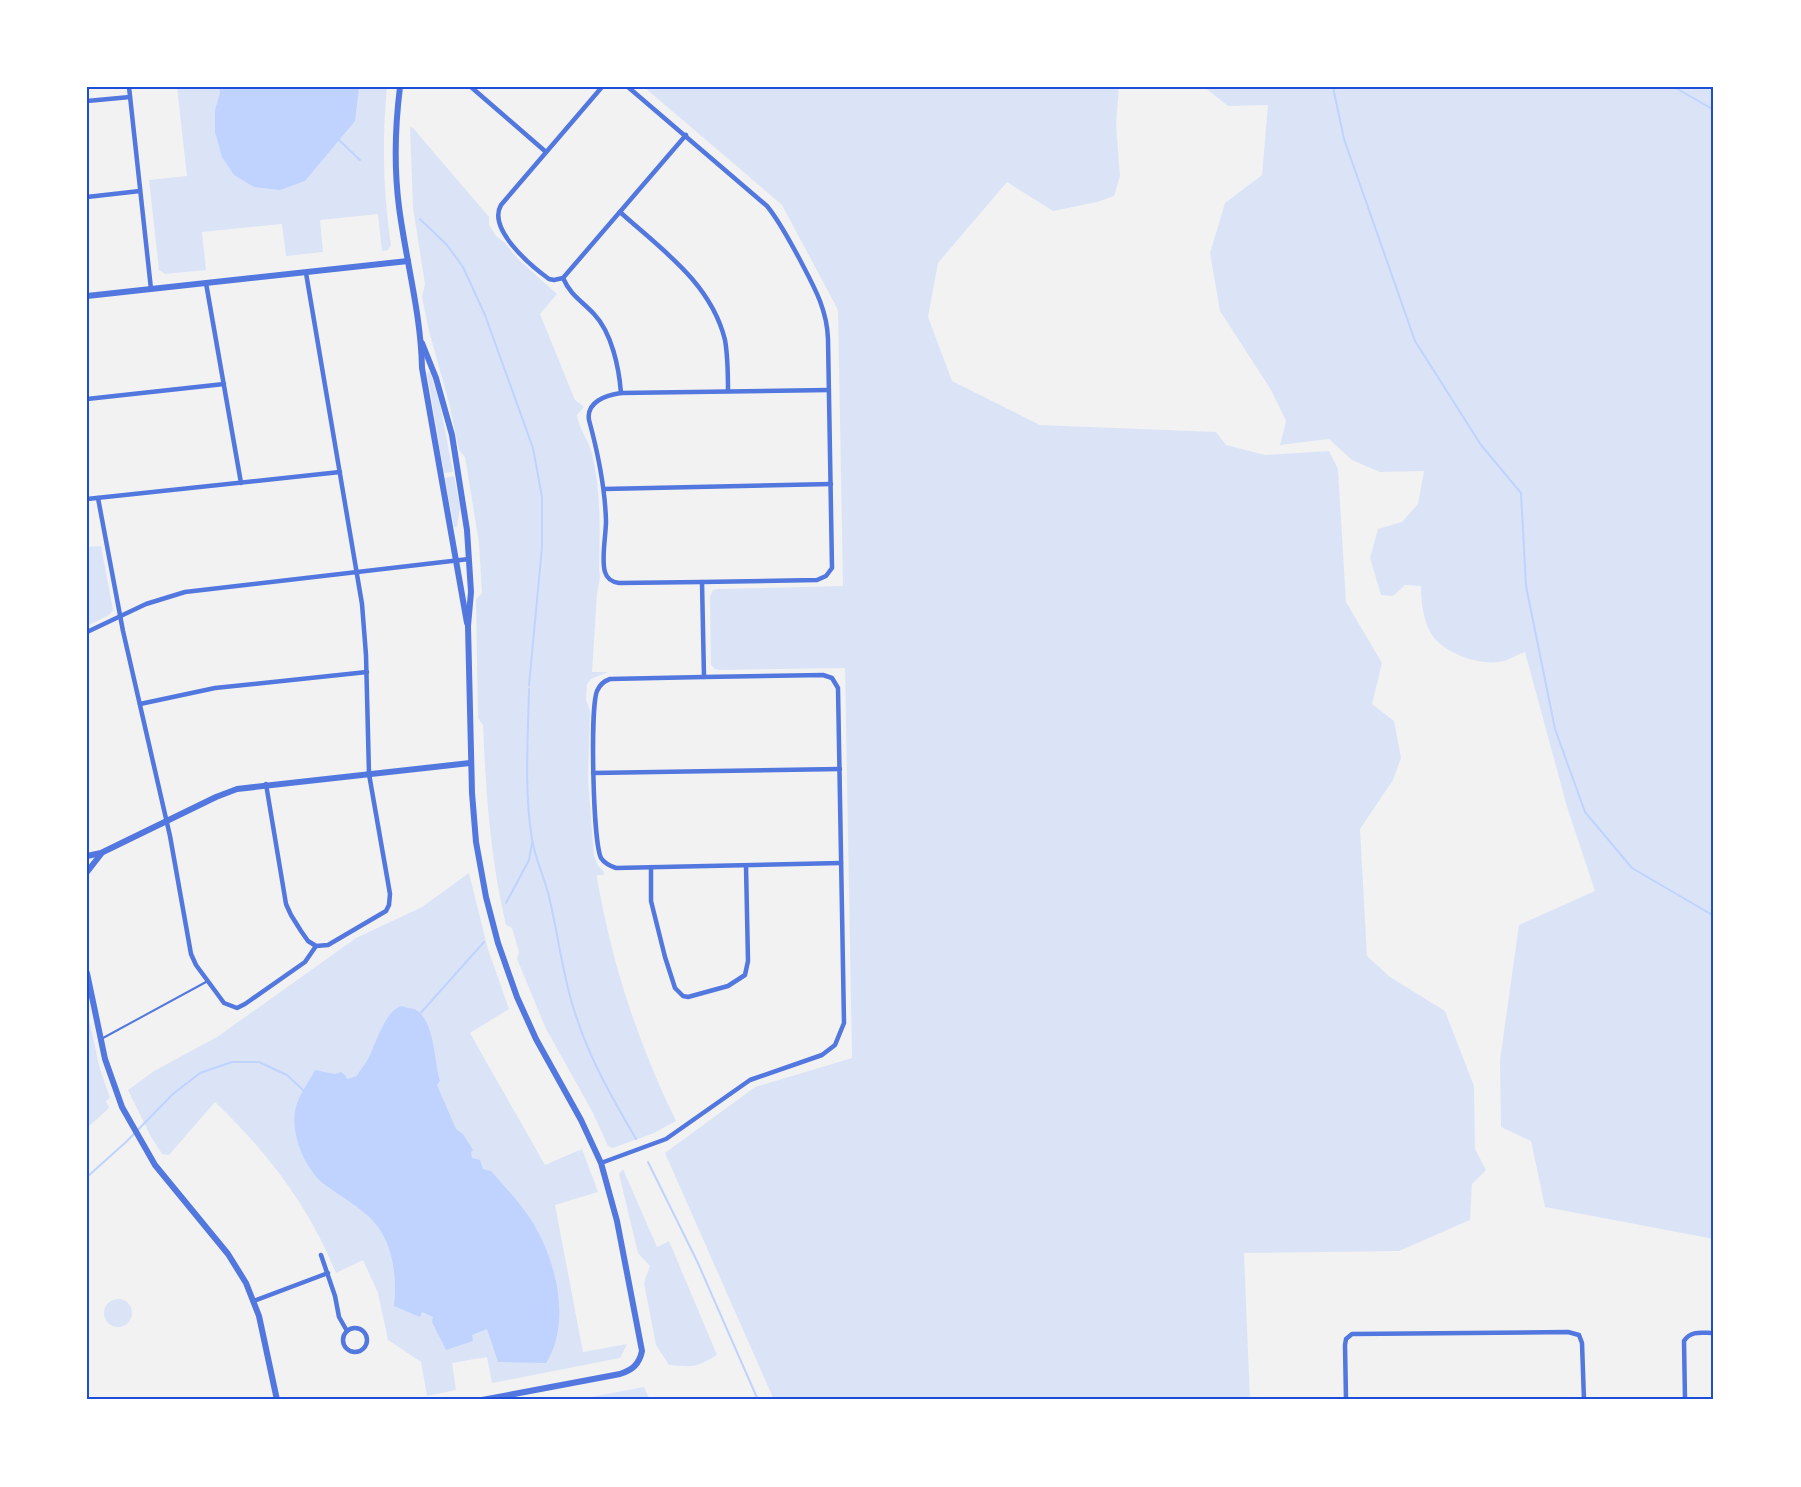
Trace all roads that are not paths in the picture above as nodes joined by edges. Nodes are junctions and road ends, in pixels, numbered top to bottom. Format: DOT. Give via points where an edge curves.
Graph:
graph roads {
  1 [pos="129,87"];
  2 [pos="400,87"];
  3 [pos="471,87"];
  4 [pos="603,87"];
  5 [pos="628,87"];
  6 [pos="130,97"];
  7 [pos="87,101"];
  8 [pos="686,135"];
  9 [pos="546,152"];
  10 [pos="140,191"];
  11 [pos="87,197"];
  12 [pos="620,212"];
  13 [pos="408,261"];
  14 [pos="306,273"];
  15 [pos="563,278"];
  16 [pos="206,283"];
  17 [pos="151,289"];
  18 [pos="87,296"];
  19 [pos="422,343"];
  20 [pos="224,384"];
  21 [pos="829,390"];
  22 [pos="728,391"];
  23 [pos="621,393"];
  24 [pos="87,399"];
  25 [pos="340,472"];
  26 [pos="241,483"];
  27 [pos="831,484"];
  28 [pos="604,489"];
  29 [pos="98,498"];
  30 [pos="87,499"];
  31 [pos="470,559"];
  32 [pos="456,561"];
  33 [pos="357,572"];
  34 [pos="702,582"];
  35 [pos="120,616"];
  36 [pos="468,626"];
  37 [pos="87,632"];
  38 [pos="367,672"];
  39 [pos="704,676"];
  40 [pos="140,704"];
  41 [pos="471,763"];
  42 [pos="840,769"];
  43 [pos="593,773"];
  44 [pos="369,774"];
  45 [pos="266,784"];
  46 [pos="166,821"];
  47 [pos="101,854"];
  48 [pos="87,856"];
  49 [pos="841,863"];
  50 [pos="747,866"];
  51 [pos="651,867"];
  52 [pos="87,872"];
  53 [pos="316,946"];
  54 [pos="87,973"];
  55 [pos="208,981"];
  56 [pos="101,1040"];
  57 [pos="601,1163"];
  58 [pos="321,1255"];
  59 [pos="328,1273"];
  60 [pos="254,1301"];
  61 [pos="347,1331"];
  62 [pos="1714,1333"];
  63 [pos="520,1397"];
  64 [pos="509,1398"];
  65 [pos="276,1400"];
  66 [pos="482,1400"];
  67 [pos="1346,1400"];
  68 [pos="1584,1400"];
  69 [pos="1684,1400"];
  1 -- 6 [label="street"];
  2 -- 13 [label="street" via="396,172"];
  3 -- 9 [label="street"];
  4 -- 9 [label="street"];
  5 -- 8 [label="street"];
  6 -- 7 [label="street"];
  6 -- 10 [label="street"];
  8 -- 12 [label="street"];
  8 -- 21 [label="street" via="762,201 782,227 826,315"];
  9 -- 15 [label="street" via="501,205 497,219 524,258 549,279"];
  10 -- 11 [label="street"];
  10 -- 17 [label="street"];
  12 -- 15 [label="street"];
  12 -- 22 [label="street" via="678,263 701,290 724,338"];
  13 -- 14 [label="street"];
  13 -- 19 [label="street"];
  14 -- 16 [label="street"];
  14 -- 25 [label="street"];
  15 -- 23 [label="street" via="572,294 600,322 619,367"];
  16 -- 17 [label="street"];
  16 -- 20 [label="street"];
  17 -- 18 [label="street"];
  19 -- 31 [label="street" via="452,435"];
  19 -- 32 [label="street" via="422,368"];
  20 -- 24 [label="street"];
  20 -- 26 [label="street"];
  21 -- 22 [label="street"];
  21 -- 27 [label="street"];
  22 -- 23 [label="street"];
  23 -- 28 [label="street" via="591,405 588,414"];
  25 -- 26 [label="street"];
  25 -- 33 [label="street"];
  26 -- 29 [label="street"];
  27 -- 28 [label="street"];
  27 -- 34 [label="street" via="832,565 826,576 817,580"];
  28 -- 34 [label="street" via="604,570 609,579 619,583"];
  29 -- 30 [label="street"];
  29 -- 35 [label="street"];
  31 -- 32 [label="street"];
  31 -- 36 [label="street"];
  32 -- 33 [label="street"];
  32 -- 36 [label="street"];
  33 -- 35 [label="street" via="185,591"];
  33 -- 38 [label="street"];
  34 -- 39 [label="street"];
  35 -- 37 [label="street"];
  35 -- 40 [label="street"];
  36 -- 41 [label="street"];
  38 -- 40 [label="street" via="221,687"];
  38 -- 44 [label="street"];
  39 -- 42 [label="street" via="831,678 838,693"];
  39 -- 43 [label="street" via="617,678 601,684 596,694"];
  40 -- 46 [label="street"];
  41 -- 44 [label="street"];
  41 -- 57 [label="street" via="479,861 502,954 528,1021"];
  42 -- 43 [label="street"];
  42 -- 49 [label="street"];
  43 -- 51 [label="street" via="602,858 616,868"];
  44 -- 45 [label="street"];
  44 -- 53 [label="street" via="389,904 381,914 333,942"];
  45 -- 46 [label="street" via="228,792"];
  45 -- 53 [label="street" via="286,904 301,931"];
  46 -- 47 [label="street"];
  46 -- 55 [label="street" via="191,954"];
  47 -- 48 [label="street"];
  47 -- 52 [label="street"];
  49 -- 50 [label="street"];
  49 -- 57 [label="street" via="844,1023 835,1044 814,1059 741,1084 656,1144"];
  50 -- 51 [label="street"];
  50 -- 51 [label="street" via="745,975 728,986 688,997 675,988 665,957 651,901"];
  53 -- 55 [label="street" via="305,962 241,1007 232,1008 224,1003"];
  54 -- 56 [label="street"];
  55 -- 56 [label="lane"];
  56 -- 60 [label="street" via="111,1079 142,1145 228,1254"];
  57 -- 63 [label="street" via="641,1342 640,1360 620,1374"];
  58 -- 59 [label="street"];
  59 -- 60 [label="street"];
  59 -- 61 [label="street" via="339,1317"];
  60 -- 65 [label="street"];
  61 -- 61 [label="street" via="354,1327 363,1329 368,1337 364,1349 348,1350 343,1338"];
  62 -- 69 [label="street" via="1685,1335"];
  63 -- 64 [label="street"];
  64 -- 66 [label="street"];
  67 -- 68 [label="street" via="1345,1343 1352,1334 1568,1332 1579,1335 1582,1343"];
}
